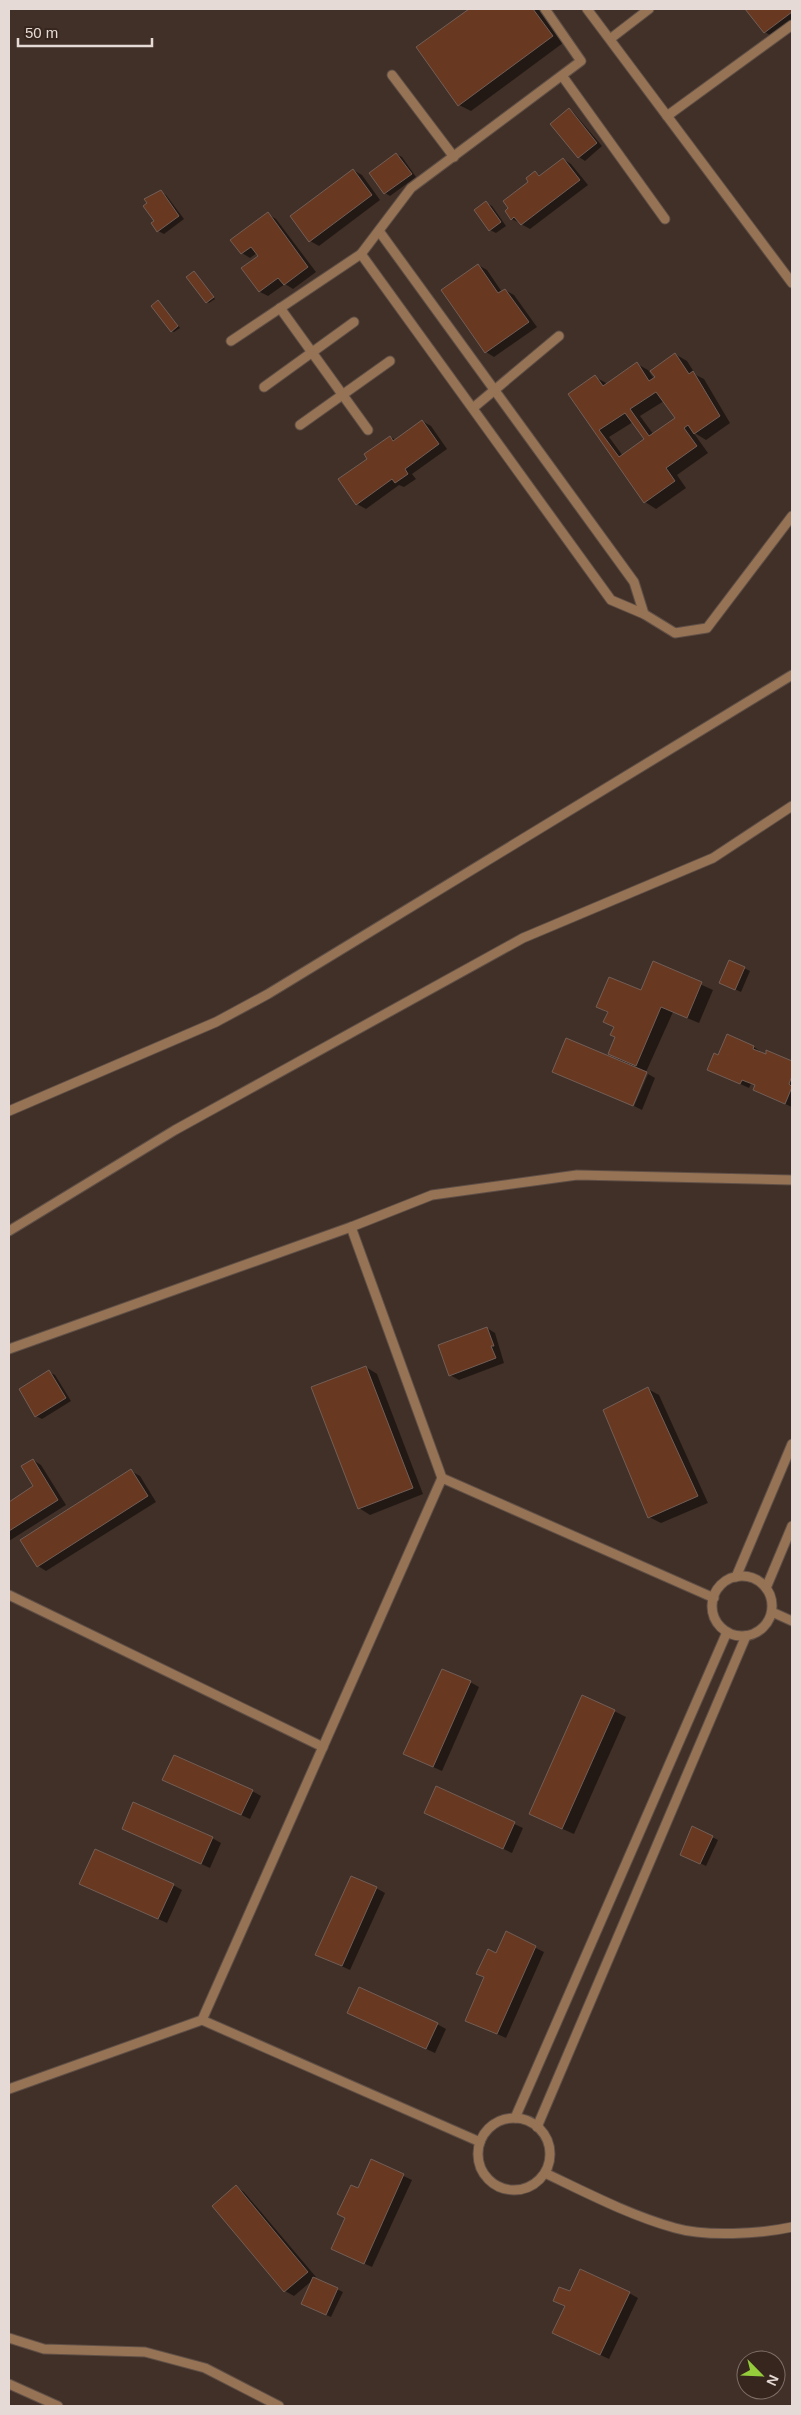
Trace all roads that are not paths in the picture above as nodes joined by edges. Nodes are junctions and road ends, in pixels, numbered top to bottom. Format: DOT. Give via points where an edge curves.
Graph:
graph roads {
  1 [pos="545,9"];
  2 [pos="587,9"];
  3 [pos="649,9"];
  4 [pos="792,25"];
  5 [pos="610,40"];
  6 [pos="392,75"];
  7 [pos="563,77"];
  8 [pos="667,116"];
  9 [pos="454,157"];
  10 [pos="665,219"];
  11 [pos="379,231"];
  12 [pos="361,254"];
  13 [pos="792,283"];
  14 [pos="280,308"];
  15 [pos="354,322"];
  16 [pos="559,336"];
  17 [pos="231,341"];
  18 [pos="312,352"];
  19 [pos="390,361"];
  20 [pos="264,387"];
  21 [pos="495,390"];
  22 [pos="343,395"];
  23 [pos="473,408"];
  24 [pos="300,425"];
  25 [pos="368,430"];
  26 [pos="792,516"];
  27 [pos="644,614"];
  28 [pos="792,675"];
  29 [pos="792,806"];
  30 [pos="9,1111"];
  31 [pos="792,1180"];
  32 [pos="351,1227"];
  33 [pos="9,1231"];
  34 [pos="9,1349"];
  35 [pos="792,1444"];
  36 [pos="442,1478"];
  37 [pos="792,1526"];
  38 [pos="736,1577"];
  39 [pos="766,1588"];
  40 [pos="9,1595"];
  41 [pos="714,1598"];
  42 [pos="772,1612"];
  43 [pos="792,1621"];
  44 [pos="727,1632"];
  45 [pos="746,1636"];
  46 [pos="323,1747"];
  47 [pos="202,2020"];
  48 [pos="9,2089"];
  49 [pos="515,2118"];
  50 [pos="537,2127"];
  51 [pos="480,2142"];
  52 [pos="545,2173"];
  53 [pos="792,2227"];
  54 [pos="9,2338"];
  55 [pos="9,2384"];
  56 [pos="58,2406"];
  57 [pos="280,2406"];
  1 -- 7 [label="lane" via="581,61"];
  2 -- 5 [label="lane"];
  3 -- 5 [label="lane"];
  4 -- 8 [label="lane"];
  5 -- 8 [label="lane"];
  6 -- 9 [label="lane"];
  7 -- 9 [label="lane"];
  7 -- 10 [label="lane"];
  8 -- 13 [label="lane"];
  9 -- 11 [label="lane" via="411,188"];
  11 -- 12 [label="lane"];
  11 -- 21 [label="lane"];
  12 -- 14 [label="lane"];
  12 -- 23 [label="lane"];
  14 -- 17 [label="lane"];
  14 -- 18 [label="lane"];
  15 -- 18 [label="lane"];
  16 -- 21 [label="lane"];
  18 -- 20 [label="lane"];
  18 -- 22 [label="lane"];
  19 -- 22 [label="lane"];
  21 -- 23 [label="lane"];
  21 -- 27 [label="lane" via="634,582"];
  22 -- 24 [label="lane"];
  22 -- 25 [label="lane"];
  23 -- 27 [label="lane" via="611,600"];
  26 -- 27 [label="lane" via="707,628 675,633"];
  28 -- 30 [label="lane" via="268,994 216,1022"];
  29 -- 33 [label="lane" via="713,858 523,938 175,1130"];
  31 -- 32 [label="lane" via="577,1175 432,1194"];
  32 -- 34 [label="lane"];
  32 -- 36 [label="lane"];
  35 -- 38 [label="lane"];
  36 -- 41 [label="lane"];
  36 -- 46 [label="lane"];
  37 -- 39 [label="lane"];
  38 -- 39 [label="lane" via="752,1578"];
  38 -- 41 [label="lane" via="722,1584"];
  39 -- 42 [label="lane"];
  40 -- 46 [label="lane"];
  41 -- 44 [label="lane" via="714,1617"];
  42 -- 43 [label="lane"];
  42 -- 45 [label="lane" via="763,1628"];
  44 -- 45 [label="lane"];
  44 -- 49 [label="lane"];
  45 -- 50 [label="lane"];
  46 -- 47 [label="lane"];
  47 -- 48 [label="lane"];
  47 -- 51 [label="lane"];
  49 -- 50 [label="lane" via="527,2120"];
  49 -- 51 [label="lane" via="493,2124"];
  50 -- 52 [label="lane" via="549,2148"];
  51 -- 52 [label="lane" via="479,2166 485,2176 499,2187 527,2188"];
  52 -- 53 [label="lane" via="617,2208 676,2229 731,2234"];
  54 -- 57 [label="lane" via="44,2350 145,2352 205,2368"];
  55 -- 56 [label="lane"];
}
